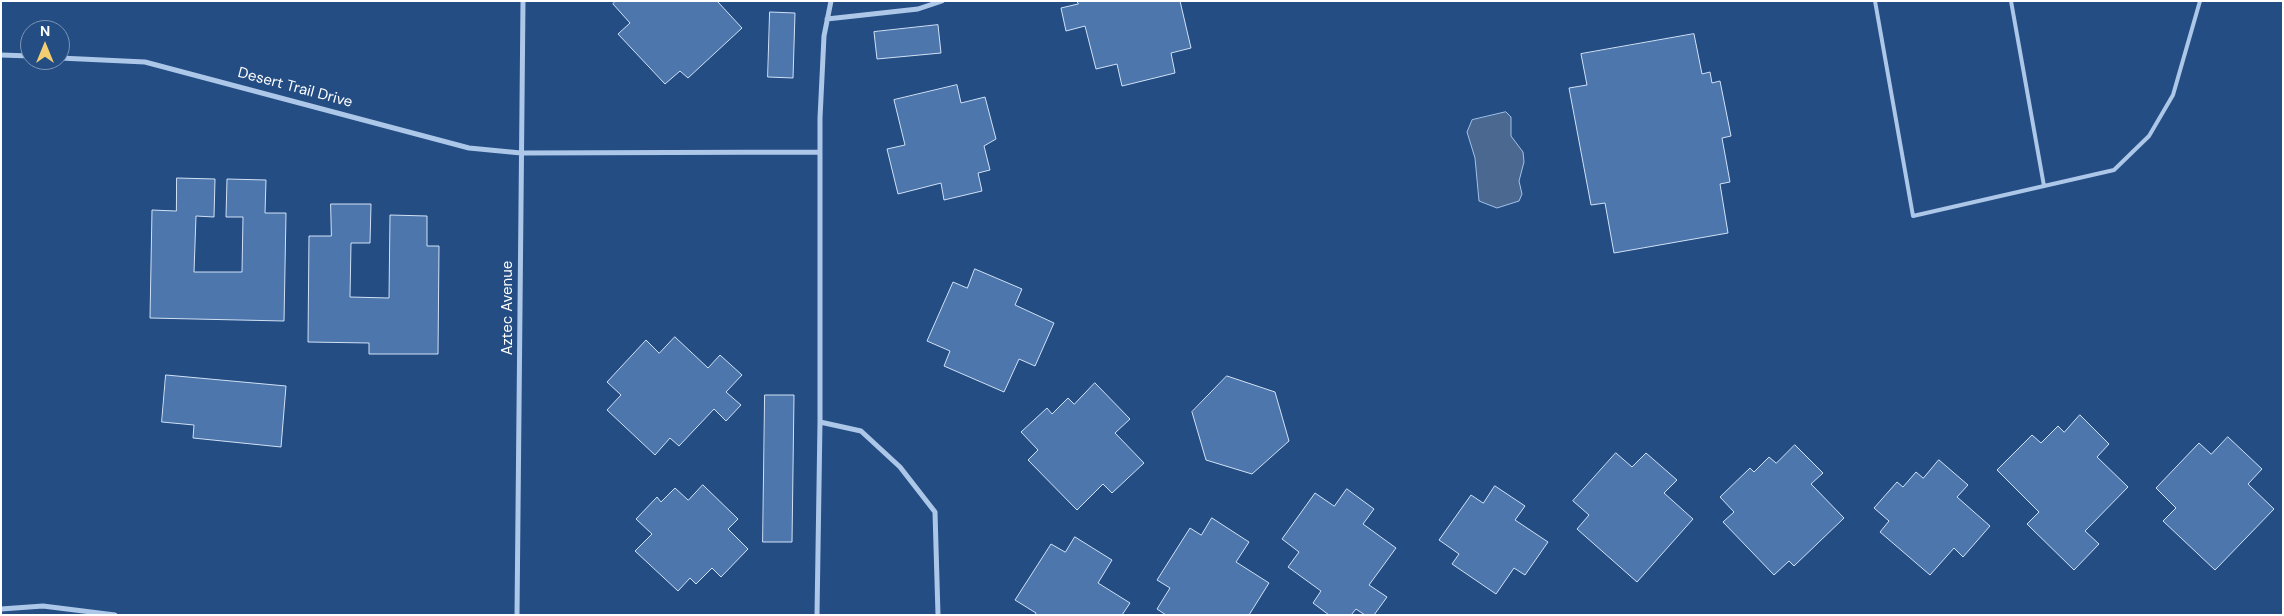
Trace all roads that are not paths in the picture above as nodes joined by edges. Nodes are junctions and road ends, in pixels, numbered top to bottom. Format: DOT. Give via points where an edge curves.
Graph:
graph roads {
  1 [pos="523,1"];
  2 [pos="831,1"];
  3 [pos="942,1"];
  4 [pos="1875,1"];
  5 [pos="2011,1"];
  6 [pos="2200,1"];
  7 [pos="827,19"];
  8 [pos="1,54"];
  9 [pos="20,55"];
  10 [pos="70,58"];
  11 [pos="820,152"];
  12 [pos="521,153"];
  13 [pos="2044,186"];
  14 [pos="820,422"];
  15 [pos="1,609"];
  16 [pos="115,615"];
  17 [pos="517,615"];
  18 [pos="817,615"];
  19 [pos="938,615"];
  1 -- 12 [label="street, Aztec Avenue"];
  2 -- 7 [label="street"];
  3 -- 7 [label="street" via="918,9"];
  4 -- 13 [label="lane" via="1913,216"];
  5 -- 13 [label="lane"];
  6 -- 13 [label="lane" via="2173,95 2149,136 2114,170"];
  7 -- 11 [label="street" via="823,45"];
  8 -- 9 [label="street"];
  10 -- 12 [label="street, Desert Trail Drive" via="146,62 469,148"];
  11 -- 12 [label="street, Desert Trail Drive"];
  11 -- 14 [label="street"];
  12 -- 17 [label="street, Aztec Avenue"];
  14 -- 18 [label="street"];
  14 -- 19 [label="street" via="861,431 900,467 935,512"];
  15 -- 16 [label="street" via="43,606"];
}
